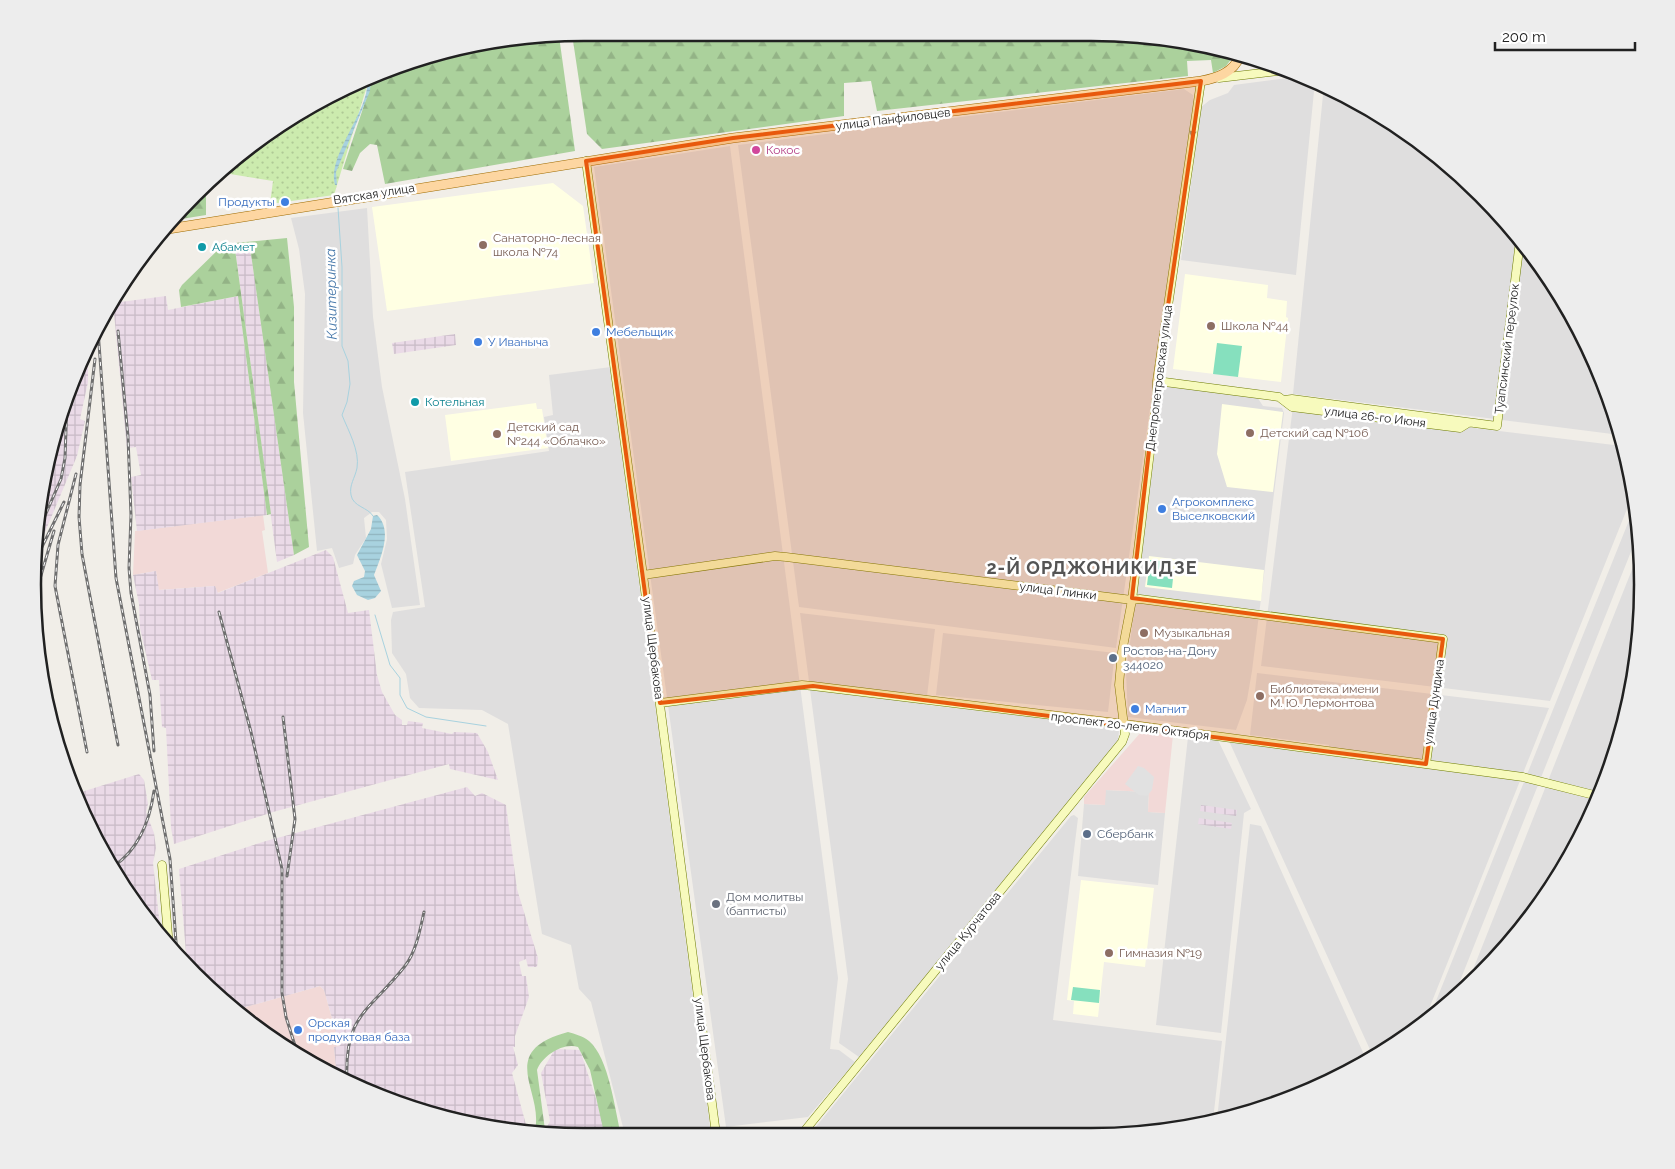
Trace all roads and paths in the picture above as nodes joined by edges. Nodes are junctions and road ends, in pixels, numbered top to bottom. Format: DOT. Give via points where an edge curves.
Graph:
graph roads {
  1 [pos="1237,62"];
  2 [pos="1269,72"];
  3 [pos="1214,79"];
  4 [pos="1201,81"];
  5 [pos="586,161"];
  6 [pos="174,228"];
  7 [pos="1519,251"];
  8 [pos="1156,381"];
  9 [pos="1497,426"];
  10 [pos="644,575"];
  11 [pos="1132,600"];
  12 [pos="1443,639"];
  13 [pos="660,703"];
  14 [pos="1124,724"];
  15 [pos="1426,764"];
  16 [pos="1591,794"];
  17 [pos="162,865"];
  18 [pos="168,933"];
  19 [pos="715,1128"];
  20 [pos="807,1128"];
  1 -- 3 [label="main road"];
  2 -- 3 [label="street"];
  3 -- 4 [label="main road"];
  4 -- 5 [label="main road, улица Панфиловцев" via="733,138"];
  4 -- 8 [label="street, Днепропетровская улица, one-way"];
  5 -- 6 [label="main road, Вятская улица"];
  5 -- 10 [label="street, улица Щербакова"];
  7 -- 9 [label="street, Туапсинский переулок"];
  8 -- 9 [label="street, улица 26-го Июня" via="1253,393 1284,400 1292,407 1460,428 1468,423"];
  8 -- 11 [label="street, Днепропетровская улица"];
  10 -- 11 [label="street, улица Глинки" via="776,556"];
  10 -- 13 [label="street, улица Щербакова"];
  11 -- 12 [label="street, улица Глинки"];
  11 -- 14 [label="street, Днепропетровская улица" via="1122,652 1120,685"];
  12 -- 15 [label="street, улица Дундича"];
  13 -- 14 [label="street, проспект 20-летия Октября" via="802,686"];
  13 -- 19 [label="street, улица Щербакова"];
  14 -- 15 [label="street, проспект 20-летия Октября"];
  14 -- 20 [label="street, улица Курчатова" via="1122,742 1080,796"];
  15 -- 16 [label="street, проспект 20-летия Октября" via="1523,778"];
  17 -- 18 [label="street"];
}
